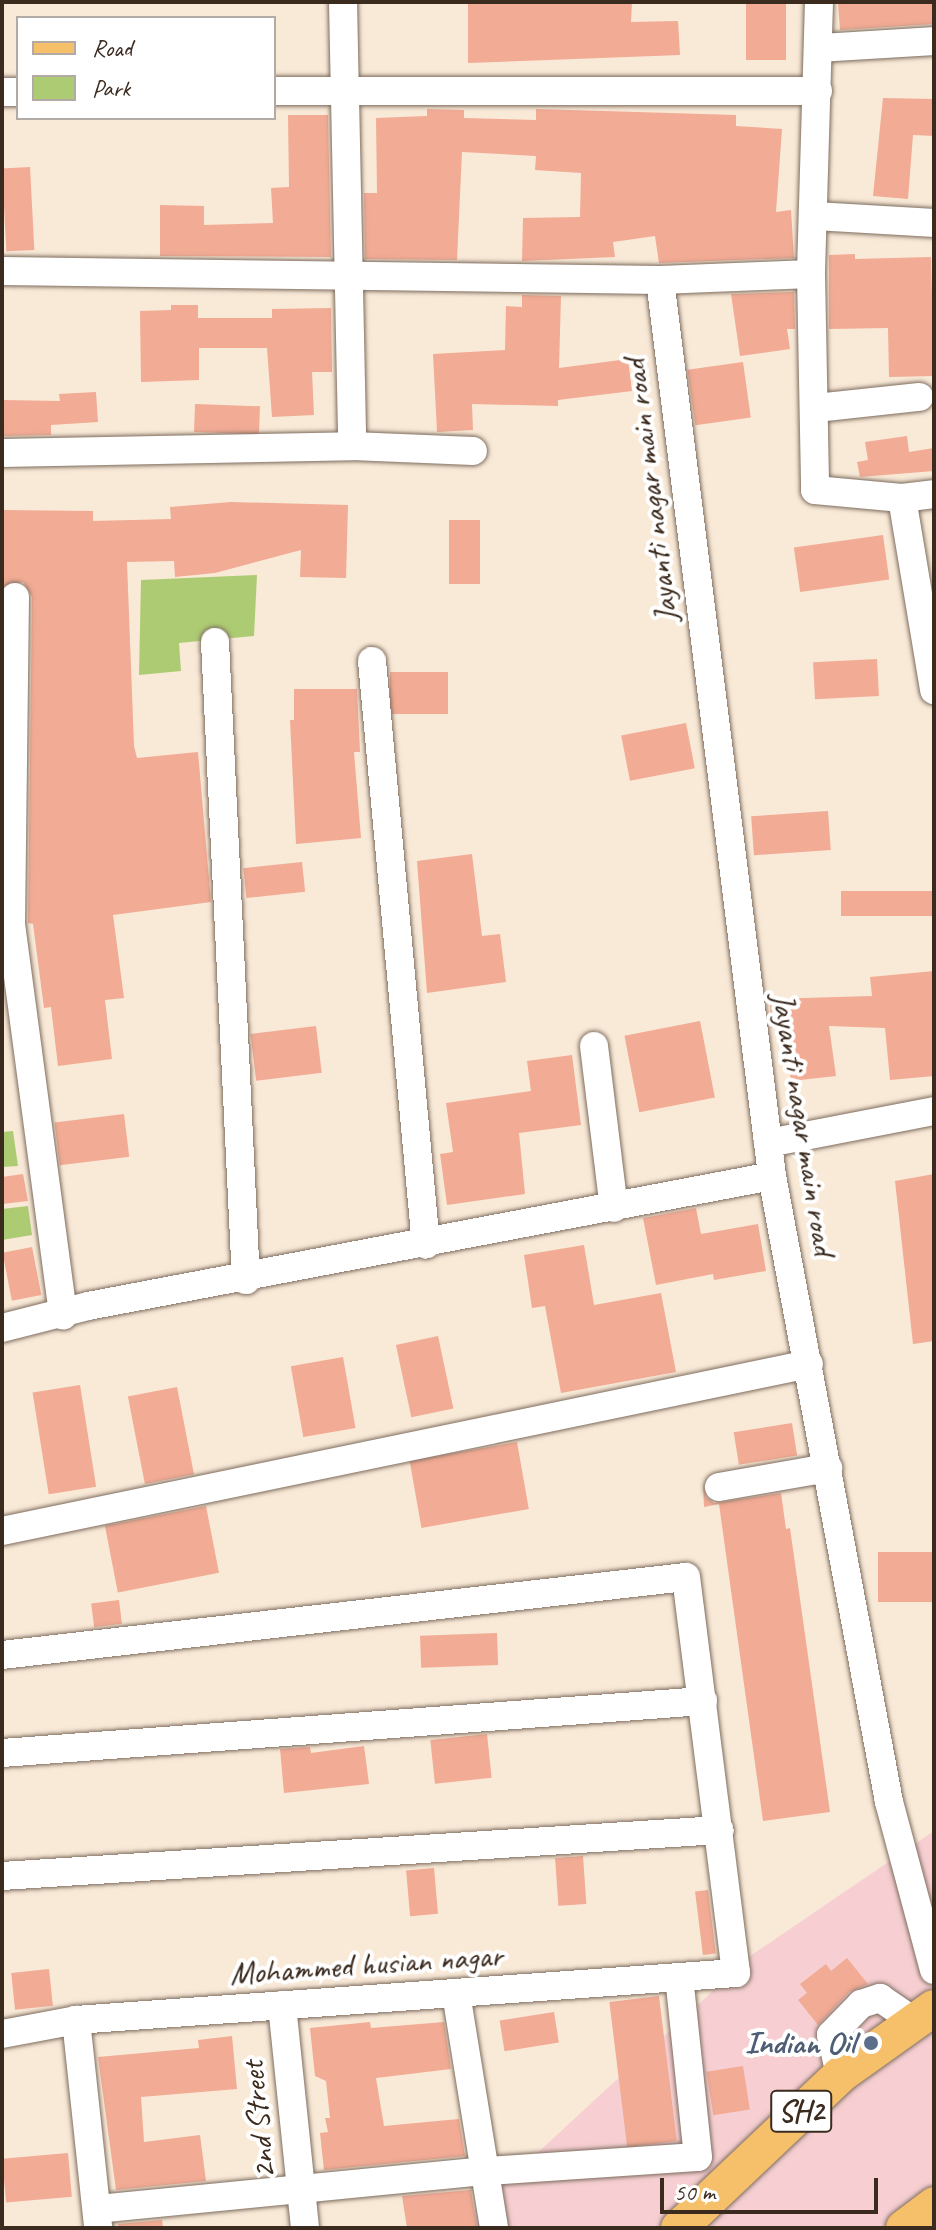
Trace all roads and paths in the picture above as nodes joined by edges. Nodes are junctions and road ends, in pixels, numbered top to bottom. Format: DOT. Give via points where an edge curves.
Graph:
graph roads {
  1 [pos="343,2"];
  2 [pos="819,2"];
  3 [pos="934,41"];
  4 [pos="819,48"];
  5 [pos="276,91"];
  6 [pos="342,91"];
  7 [pos="818,91"];
  8 [pos="816,216"];
  9 [pos="934,223"];
  10 [pos="2,271"];
  11 [pos="811,274"];
  12 [pos="350,277"];
  13 [pos="660,280"];
  14 [pos="919,397"];
  15 [pos="816,408"];
  16 [pos="352,446"];
  17 [pos="473,451"];
  18 [pos="2,453"];
  19 [pos="934,494"];
  20 [pos="902,498"];
  21 [pos="15,597"];
  22 [pos="215,642"];
  23 [pos="372,661"];
  24 [pos="933,680"];
  25 [pos="6,924"];
  26 [pos="594,1046"];
  27 [pos="934,1111"];
  28 [pos="768,1143"];
  29 [pos="772,1176"];
  30 [pos="614,1208"];
  31 [pos="426,1245"];
  32 [pos="246,1280"];
  33 [pos="63,1316"];
  34 [pos="2,1328"];
  35 [pos="809,1364"];
  36 [pos="828,1468"];
  37 [pos="719,1487"];
  38 [pos="2,1531"];
  39 [pos="2,1655"];
  40 [pos="703,1701"];
  41 [pos="2,1753"];
  42 [pos="720,1830"];
  43 [pos="2,1876"];
  44 [pos="934,1970"];
  45 [pos="679,1977"];
  46 [pos="456,1993"];
  47 [pos="282,2005"];
  48 [pos="924,2015"];
  49 [pos="76,2020"];
  50 [pos="2,2034"];
  51 [pos="698,2157"];
  52 [pos="487,2171"];
  53 [pos="301,2189"];
  54 [pos="711,2194"];
  55 [pos="934,2205"];
  56 [pos="98,2218"];
  57 [pos="305,2228"];
  58 [pos="494,2228"];
  59 [pos="679,2228"];
  60 [pos="904,2228"];
  1 -- 6 [label="street"];
  2 -- 4 [label="street"];
  3 -- 4 [label="street"];
  4 -- 7 [label="street"];
  5 -- 6 [label="street"];
  6 -- 7 [label="street"];
  6 -- 12 [label="street"];
  7 -- 8 [label="street"];
  8 -- 9 [label="street"];
  8 -- 11 [label="street"];
  10 -- 12 [label="street"];
  11 -- 13 [label="street"];
  11 -- 15 [label="street"];
  12 -- 13 [label="street"];
  12 -- 16 [label="street"];
  13 -- 28 [label="street, Jayanti nagar main road"];
  14 -- 15 [label="street"];
  15 -- 20 [label="street" via="815,490"];
  16 -- 17 [label="street"];
  16 -- 18 [label="street"];
  19 -- 20 [label="street"];
  20 -- 24 [label="street"];
  21 -- 25 [label="street"];
  22 -- 32 [label="street"];
  23 -- 31 [label="street"];
  25 -- 33 [label="street"];
  26 -- 30 [label="street"];
  27 -- 28 [label="street"];
  28 -- 29 [label="street, Jayanti nagar main road"];
  29 -- 30 [label="street"];
  29 -- 35 [label="street, Jayanti nagar main road"];
  30 -- 31 [label="street"];
  31 -- 32 [label="street"];
  32 -- 33 [label="street" via="88,1306"];
  33 -- 34 [label="street"];
  35 -- 36 [label="street, Jayanti nagar main road"];
  35 -- 38 [label="street"];
  36 -- 37 [label="street"];
  36 -- 44 [label="street, Jayanti nagar main road" via="889,1802"];
  39 -- 40 [label="street" via="686,1577"];
  40 -- 41 [label="street"];
  40 -- 42 [label="street"];
  42 -- 43 [label="street"];
  42 -- 45 [label="street, Mohammed husian nagar" via="736,1973"];
  45 -- 46 [label="street, Mohammed husian nagar"];
  45 -- 51 [label="street"];
  46 -- 47 [label="street, Mohammed husian nagar"];
  46 -- 52 [label="street"];
  47 -- 49 [label="street, Mohammed husian nagar"];
  47 -- 53 [label="street, 2nd Street"];
  48 -- 54 [label="main road, SH2" via="840,2075"];
  49 -- 50 [label="street, Mohammed husian nagar"];
  49 -- 56 [label="street"];
  51 -- 52 [label="street"];
  51 -- 54 [label="street"];
  52 -- 53 [label="street"];
  52 -- 58 [label="street"];
  53 -- 56 [label="street"];
  53 -- 57 [label="street, 2nd Street"];
  54 -- 59 [label="main road, SH2"];
  55 -- 60 [label="main road"];
}
